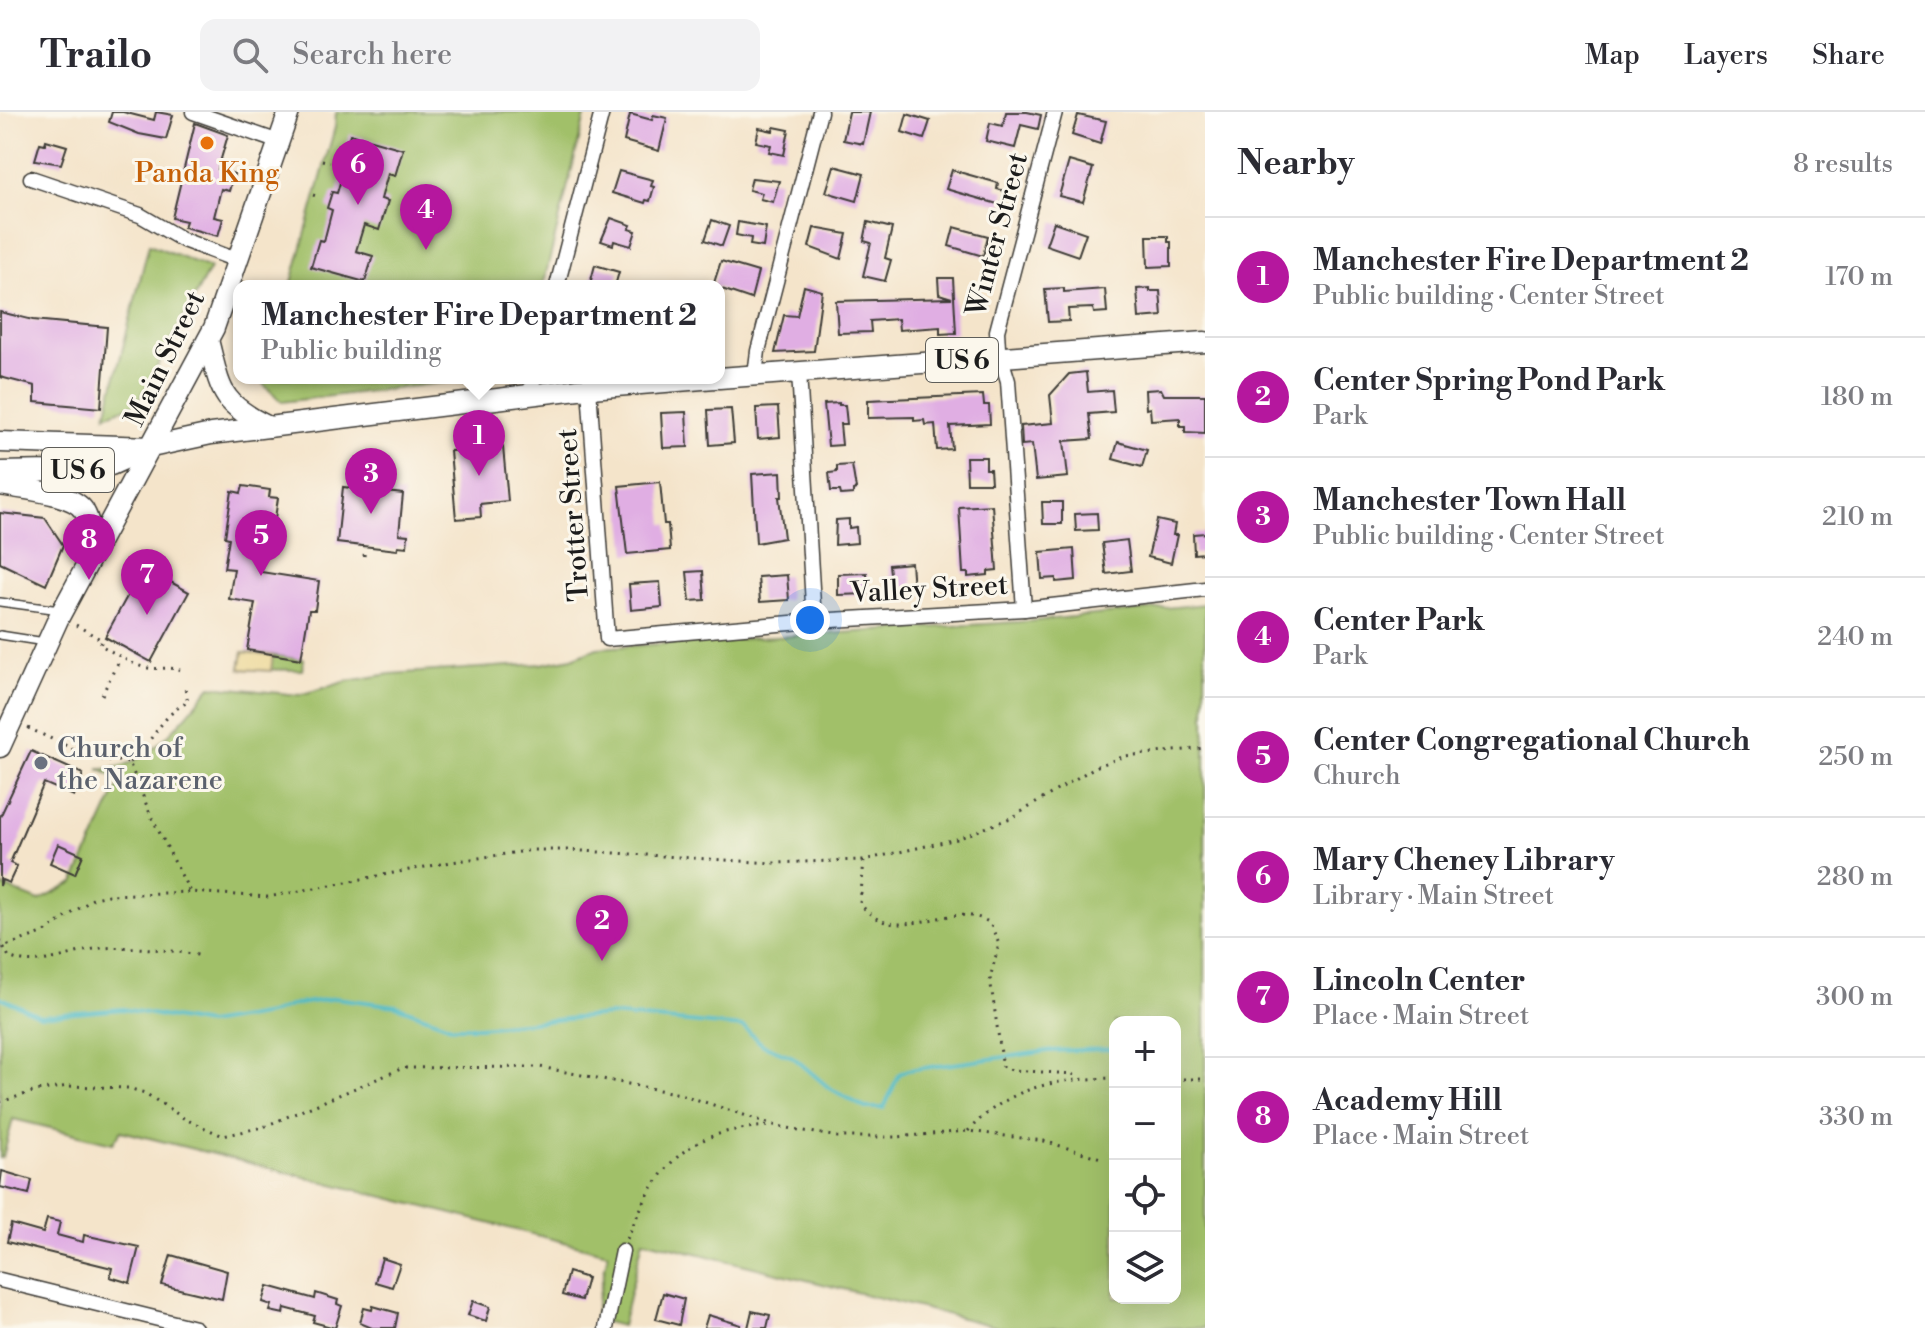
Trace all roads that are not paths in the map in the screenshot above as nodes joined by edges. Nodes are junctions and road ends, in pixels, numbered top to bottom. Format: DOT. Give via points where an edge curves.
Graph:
graph roads {
  1 [pos="193,112"];
  2 [pos="289,112"];
  3 [pos="602,112"];
  4 [pos="820,112"];
  5 [pos="1055,112"];
  6 [pos="279,142"];
  7 [pos="31,178"];
  8 [pos="239,261"];
  9 [pos="559,280"];
  10 [pos="208,340"];
  11 [pos="1205,342"];
  12 [pos="1001,357"];
  13 [pos="799,372"];
  14 [pos="755,375"];
  15 [pos="725,377"];
  16 [pos="640,384"];
  17 [pos="531,387"];
  18 [pos="589,388"];
  19 [pos="269,427"];
  20 [pos="0,442"];
  21 [pos="151,447"];
  22 [pos="0,472"];
  23 [pos="0,485"];
  24 [pos="92,555"];
  25 [pos="1205,589"];
  26 [pos="0,602"];
  27 [pos="1024,609"];
  28 [pos="67,616"];
  29 [pos="814,621"];
  30 [pos="0,635"];
  31 [pos="607,639"];
  32 [pos="47,642"];
  33 [pos="0,747"];
  34 [pos="622,1251"];
  35 [pos="0,1280"];
  36 [pos="195,1328"];
  37 [pos="606,1328"];
  1 -- 6 [label="street"];
  2 -- 6 [label="main road, Main Street"];
  3 -- 9 [label="street"];
  4 -- 14 [label="street"];
  5 -- 12 [label="street, Winter Street" via="997,331"];
  6 -- 8 [label="main road, Main Street"];
  7 -- 8 [label="street" via="140,215 183,240"];
  8 -- 10 [label="main road, Main Street"];
  10 -- 19 [label="main road" via="227,399"];
  10 -- 21 [label="main road, Main Street"];
  11 -- 12 [label="main road, US 6"];
  12 -- 13 [label="main road, US 6"];
  12 -- 27 [label="street, Winter Street" via="1008,381"];
  13 -- 14 [label="main road, US 6"];
  13 -- 29 [label="street"];
  14 -- 15 [label="main road, US 6"];
  16 -- 18 [label="main road, US 6"];
  17 -- 18 [label="main road, US 6"];
  17 -- 19 [label="main road, US 6"];
  18 -- 31 [label="street, Trotter Street"];
  19 -- 21 [label="main road, US 6"];
  20 -- 21 [label="main road, US 6"];
  21 -- 22 [label="main road, US 6" via="111,465"];
  21 -- 24 [label="main road, Main Street"];
  23 -- 24 [label="main road" via="79,505"];
  24 -- 28 [label="main road, Main Street"];
  25 -- 27 [label="street, Valley Street"];
  26 -- 28 [label="lane"];
  27 -- 29 [label="street, Valley Street"];
  28 -- 32 [label="main road, Main Street"];
  29 -- 31 [label="street, Valley Street"];
  30 -- 32 [label="lane"];
  32 -- 33 [label="main road, Main Street"];
  34 -- 37 [label="street"];
  35 -- 36 [label="street"];
}
